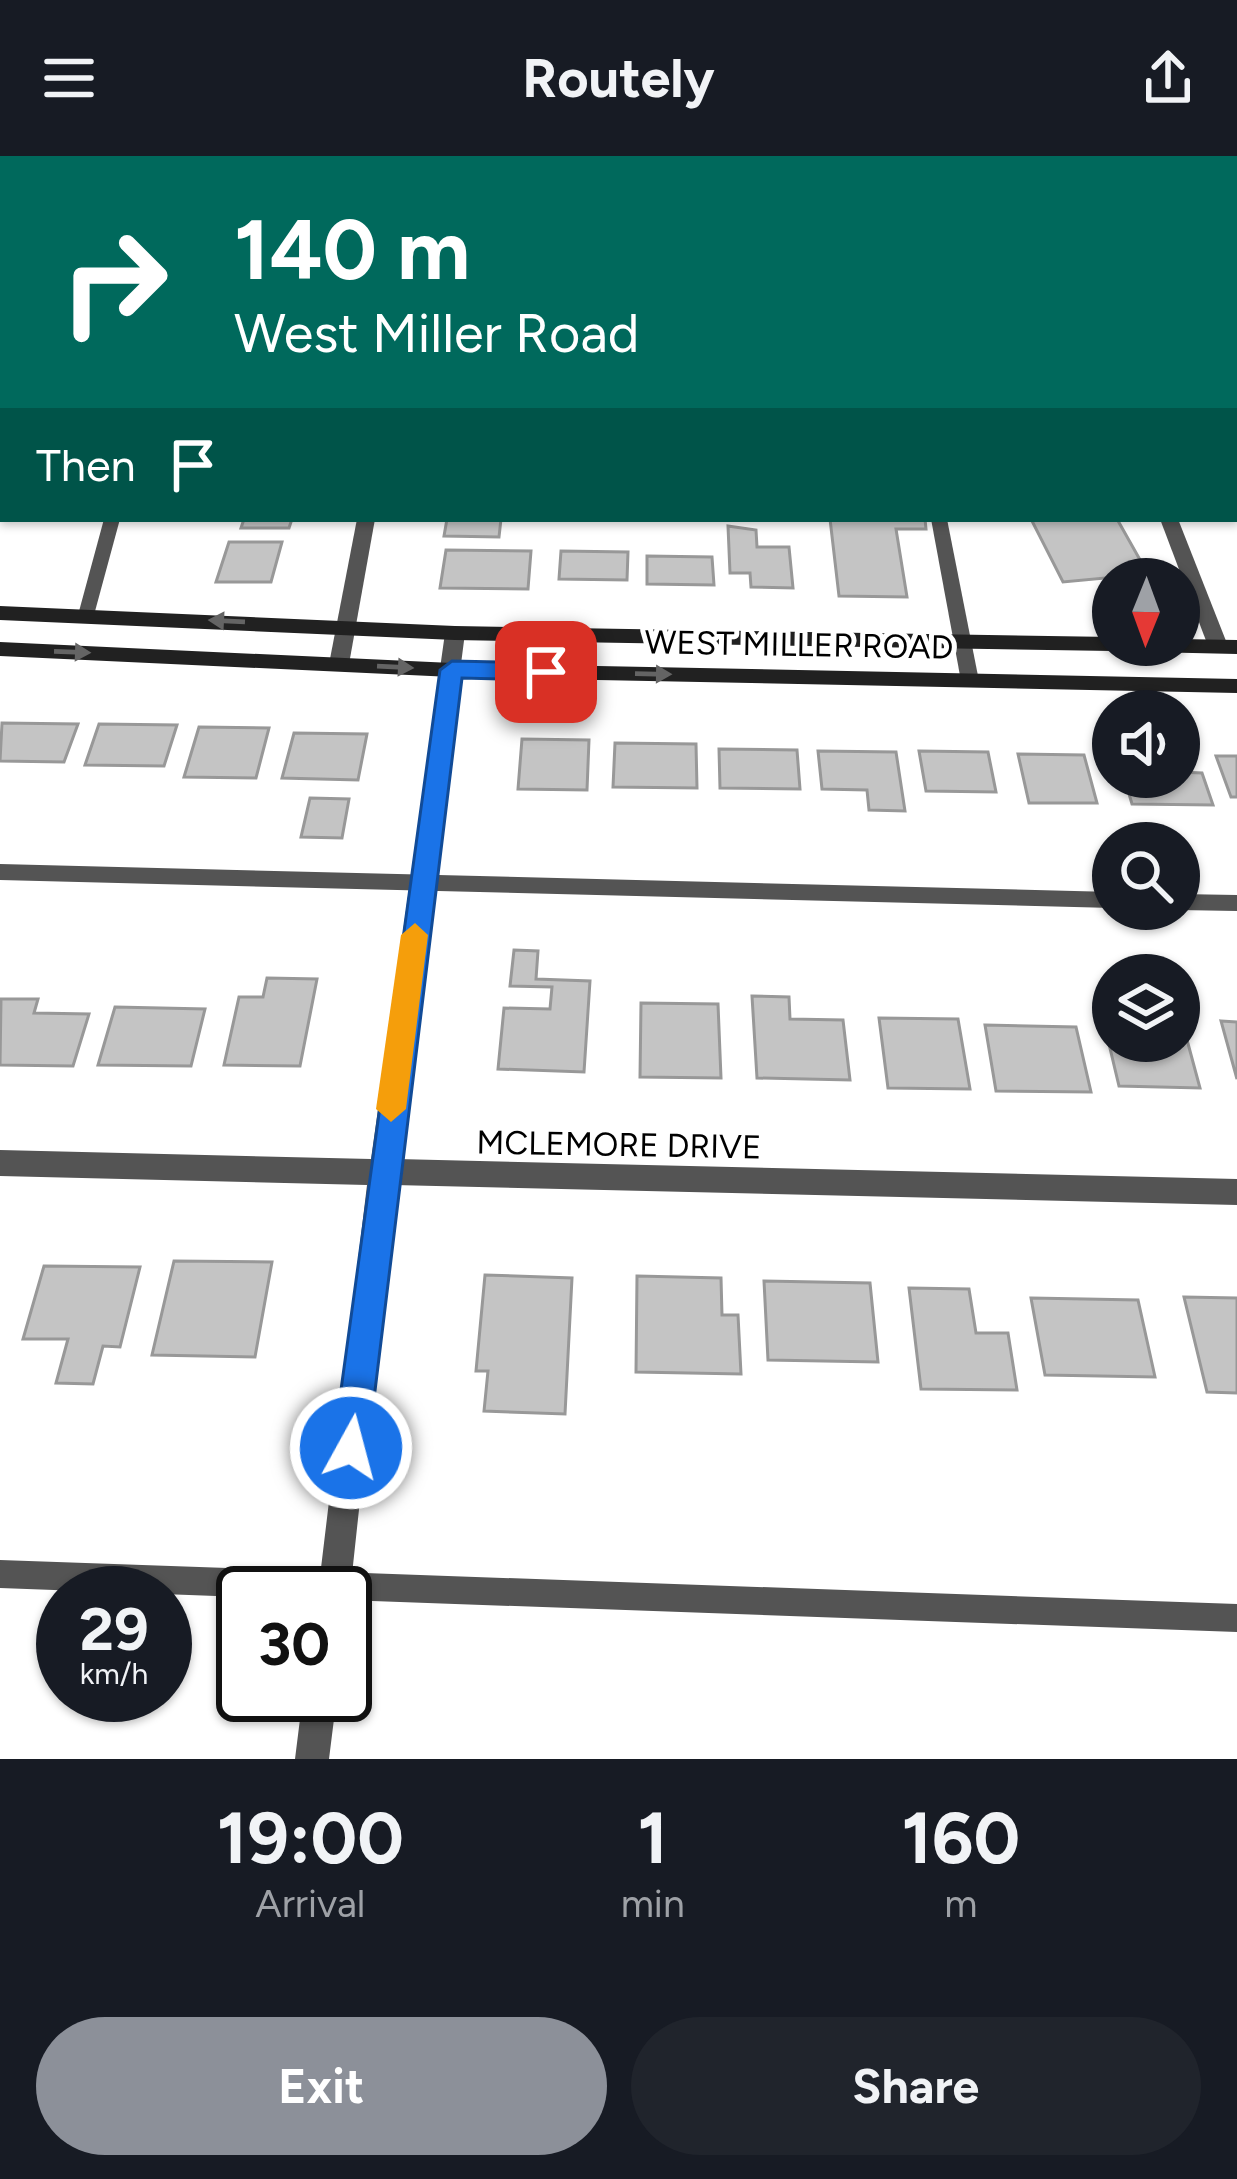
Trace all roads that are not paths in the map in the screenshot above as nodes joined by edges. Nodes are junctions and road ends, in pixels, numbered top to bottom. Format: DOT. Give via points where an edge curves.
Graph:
graph roads {
  1 [pos="111,522"];
  2 [pos="365,522"];
  3 [pos="940,522"];
  4 [pos="1170,522"];
  5 [pos="0,613"];
  6 [pos="86,615"];
  7 [pos="344,627"];
  8 [pos="455,633"];
  9 [pos="961,642"];
  10 [pos="1092,644"];
  11 [pos="1227,646"];
  12 [pos="0,650"];
  13 [pos="339,664"];
  14 [pos="452,670"];
  15 [pos="970,681"];
  16 [pos="1237,686"];
  17 [pos="0,872"];
  18 [pos="422,884"];
  19 [pos="1092,900"];
  20 [pos="1200,902"];
  21 [pos="1237,903"];
  22 [pos="0,1163"];
  23 [pos="382,1175"];
  24 [pos="1237,1192"];
  25 [pos="338,1566"];
  26 [pos="0,1574"];
  27 [pos="216,1583"];
  28 [pos="372,1589"];
  29 [pos="1237,1618"];
  30 [pos="316,1722"];
  31 [pos="311,1759"];
  1 -- 6 [label="lane"];
  2 -- 7 [label="street"];
  3 -- 9 [label="lane"];
  4 -- 11 [label="street"];
  5 -- 6 [label="main road, WEST MILLER ROAD"];
  7 -- 6 [label="main road, WEST MILLER ROAD, one-way"];
  7 -- 8 [label="main road, WEST MILLER ROAD"];
  7 -- 13 [label="street"];
  8 -- 9 [label="main road, WEST MILLER ROAD"];
  8 -- 14 [label="street"];
  9 -- 10 [label="main road, WEST MILLER ROAD"];
  9 -- 15 [label="lane"];
  12 -- 13 [label="main road, WEST MILLER ROAD, one-way"];
  13 -- 14 [label="main road, WEST MILLER ROAD, one-way"];
  14 -- 15 [label="main road, WEST MILLER ROAD, one-way"];
  14 -- 18 [label="street"];
  15 -- 16 [label="main road, WEST MILLER ROAD"];
  17 -- 18 [label="lane"];
  18 -- 19 [label="lane"];
  18 -- 23 [label="street"];
  20 -- 21 [label="lane"];
  22 -- 23 [label="street, MCLEMORE DRIVE"];
  23 -- 24 [label="street, MCLEMORE DRIVE"];
  23 -- 25 [label="street"];
  26 -- 27 [label="lane"];
  28 -- 29 [label="lane"];
  30 -- 31 [label="street"];
}
